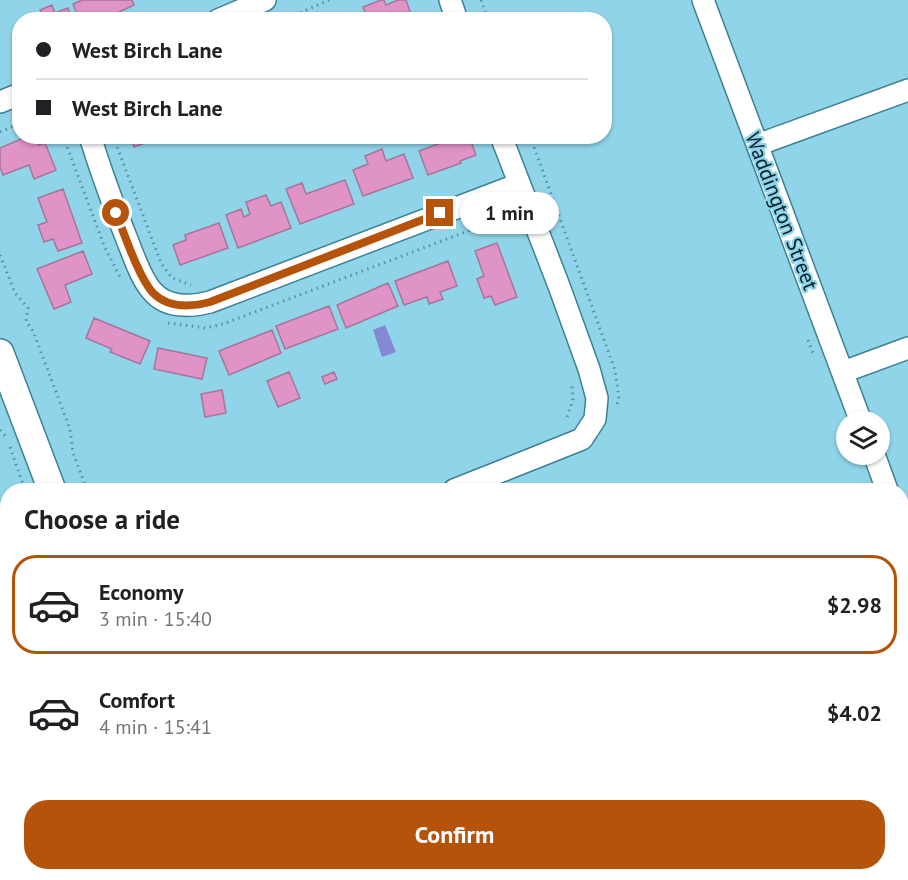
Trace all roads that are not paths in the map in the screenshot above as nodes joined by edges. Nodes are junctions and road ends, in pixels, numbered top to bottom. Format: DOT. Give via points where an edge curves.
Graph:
graph roads {
  1 [pos="265,0"];
  2 [pos="704,0"];
  3 [pos="237,12"];
  4 [pos="908,90"];
  5 [pos="93,144"];
  6 [pos="502,144"];
  7 [pos="757,145"];
  8 [pos="510,187"];
  9 [pos="908,348"];
  10 [pos="0,352"];
  11 [pos="843,372"];
  12 [pos="857,411"];
  13 [pos="878,465"];
  14 [pos="49,483"];
  15 [pos="472,483"];
  16 [pos="884,483"];
  1 -- 3 [label="street"];
  2 -- 7 [label="street, Waddington Street"];
  4 -- 7 [label="street"];
  5 -- 8 [label="street" via="137,264 153,293 172,304 194,306 210,302"];
  6 -- 8 [label="street"];
  7 -- 11 [label="street, Waddington Street"];
  8 -- 15 [label="street" via="589,369 597,398 595,419 582,439"];
  9 -- 11 [label="street"];
  10 -- 14 [label="main road"];
  11 -- 12 [label="street, Waddington Street"];
  13 -- 16 [label="street"];
}
